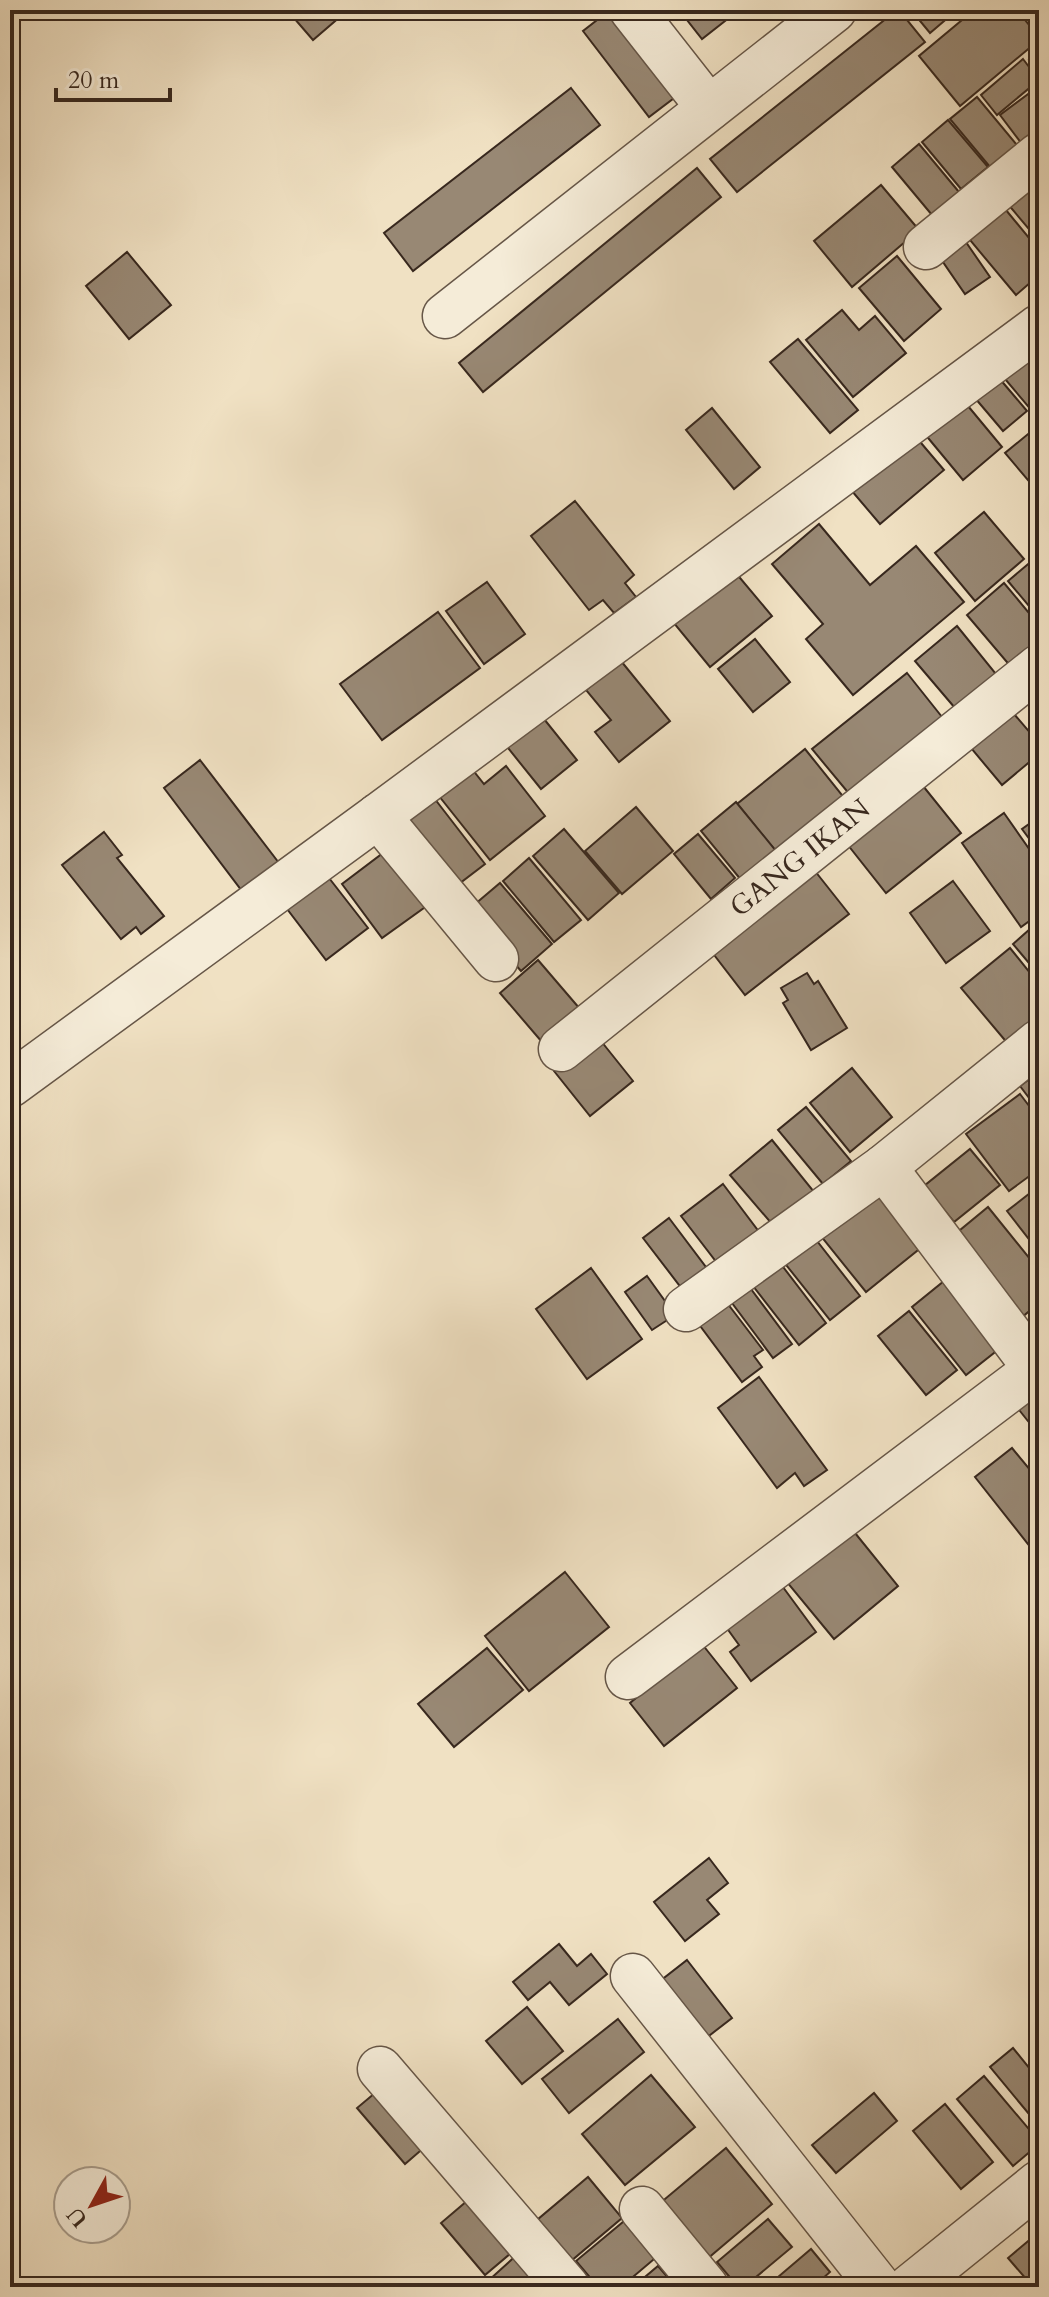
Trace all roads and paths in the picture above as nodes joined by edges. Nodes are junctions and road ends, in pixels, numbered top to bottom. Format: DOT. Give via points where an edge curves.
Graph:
graph roads {
  1 [pos="632,10"];
  2 [pos="834,10"];
  3 [pos="709,108"];
  4 [pos="1039,155"];
  5 [pos="926,247"];
  6 [pos="445,316"];
  7 [pos="1039,327"];
  8 [pos="1039,667"];
  9 [pos="378,816"];
  10 [pos="496,959"];
  11 [pos="1039,1042"];
  12 [pos="561,1049"];
  13 [pos="10,1085"];
  14 [pos="884,1167"];
  15 [pos="686,1309"];
  16 [pos="1038,1368"];
  17 [pos="628,1677"];
  18 [pos="633,1976"];
  19 [pos="380,2069"];
  20 [pos="1039,2183"];
  21 [pos="642,2209"];
  22 [pos="567,2287"];
  23 [pos="706,2287"];
  24 [pos="879,2287"];
  25 [pos="910,2287"];
  1 -- 3 [label="street"];
  2 -- 3 [label="street"];
  3 -- 6 [label="street"];
  4 -- 5 [label="street"];
  7 -- 9 [label="street"];
  8 -- 12 [label="street, GANG IKAN"];
  9 -- 10 [label="street"];
  9 -- 13 [label="street"];
  11 -- 14 [label="street"];
  14 -- 15 [label="street"];
  14 -- 16 [label="street"];
  16 -- 17 [label="street"];
  18 -- 24 [label="street"];
  19 -- 22 [label="street"];
  20 -- 25 [label="street"];
  21 -- 23 [label="street"];
}
